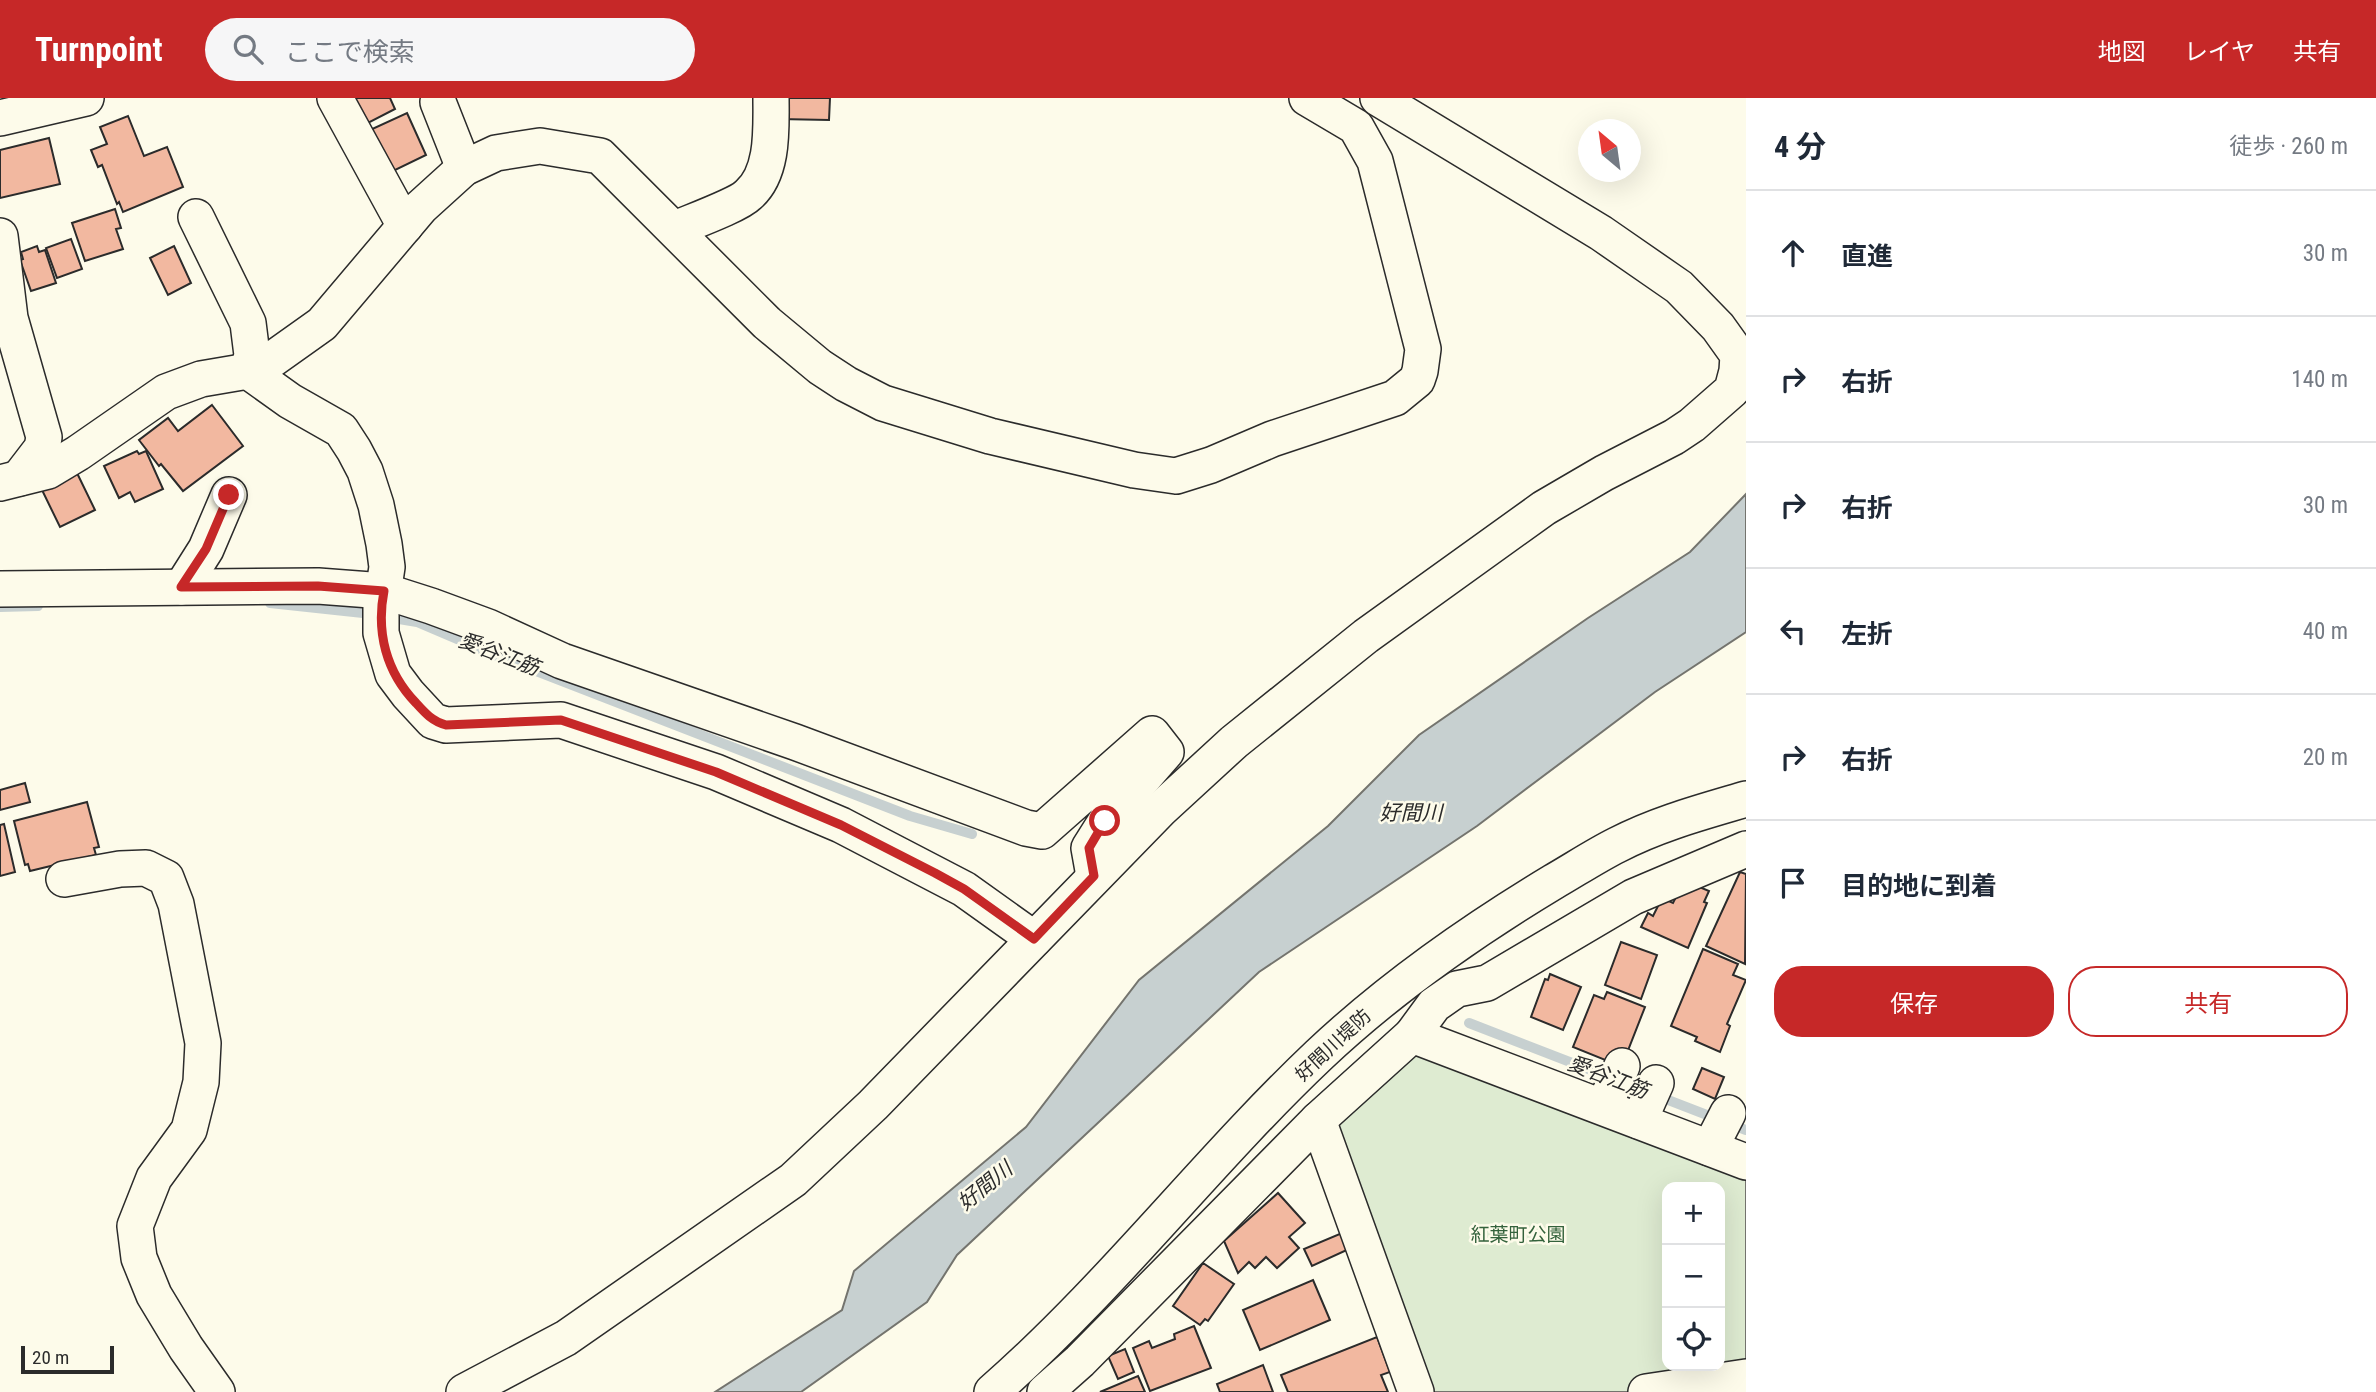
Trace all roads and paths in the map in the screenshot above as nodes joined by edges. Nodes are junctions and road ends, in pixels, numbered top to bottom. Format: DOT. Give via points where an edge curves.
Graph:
graph roads {
  1 [pos="86,98"];
  2 [pos="335,98"];
  3 [pos="771,98"];
  4 [pos="1307,98"];
  5 [pos="1378,98"];
  6 [pos="438,102"];
  7 [pos="0,118"];
  8 [pos="464,168"];
  9 [pos="196,217"];
  10 [pos="405,226"];
  11 [pos="675,229"];
  12 [pos="1,236"];
  13 [pos="248,371"];
  14 [pos="10,481"];
  15 [pos="229,495"];
  16 [pos="181,587"];
  17 [pos="0,589"];
  18 [pos="384,591"];
  19 [pos="1746,799"];
  20 [pos="1746,849"];
  21 [pos="1094,876"];
  22 [pos="64,879"];
  23 [pos="1034,939"];
  24 [pos="1412,1035"];
  25 [pos="1622,1066"];
  26 [pos="1656,1083"];
  27 [pos="1604,1106"];
  28 [pos="1728,1113"];
  29 [pos="1318,1120"];
  30 [pos="1639,1121"];
  31 [pos="1710,1148"];
  32 [pos="1746,1162"];
  33 [pos="1746,1377"];
  34 [pos="217,1392"];
  35 [pos="464,1392"];
  36 [pos="992,1392"];
  37 [pos="1045,1392"];
  38 [pos="1416,1392"];
  39 [pos="1646,1392"];
  1 -- 7 [label="street"];
  2 -- 10 [label="street"];
  3 -- 11 [label="street" via="771,148 758,183 747,197"];
  4 -- 11 [label="street" via="1356,127 1375,161 1423,349 1417,380 1395,398 1176,477 990,436 883,403 820,367 766,323"];
  5 -- 21 [label="street" via="1601,233 1679,287 1738,355 1731,390 1692,425 1544,508 1366,636 1234,742"];
  6 -- 8 [label="street"];
  8 -- 10 [label="street"];
  8 -- 11 [label="street" via="496,153 540,146 600,156"];
  9 -- 13 [label="street" via="247,323 252,355"];
  10 -- 13 [label="street" via="322,324"];
  12 -- 14 [label="street" via="9,318 44,437 42,448"];
  13 -- 14 [label="street" via="166,391 48,471"];
  13 -- 18 [label="street" via="341,430 354,450 376,505 387,567"];
  15 -- 16 [label="street" via="206,549"];
  16 -- 17 [label="street"];
  16 -- 18 [label="street" via="318,586"];
  18 -- 21 [label="street" via="488,627 562,661 1042,831 1152,734 1166,752 1105,821 1089,848"];
  18 -- 23 [label="street" via="381,627 393,674 433,721 446,725 561,720 716,772 841,825 935,873"];
  19 -- 36 [label="street, 好間川堤防" via="1678,819 1617,844 1418,972 1318,1056 1099,1288"];
  20 -- 24 [label="street" via="1633,897 1487,983 1457,989 1434,1005"];
  21 -- 23 [label="street"];
  22 -- 34 [label="street" via="146,868 166,878 176,904 202,1044 201,1082 189,1130 154,1178 135,1226 139,1258 154,1295"];
  23 -- 35 [label="street" via="891,1087 793,1180 566,1338"];
  24 -- 27 [label="street"];
  24 -- 29 [label="street"];
  25 -- 27 [label="street"];
  26 -- 30 [label="street"];
  27 -- 30 [label="street"];
  28 -- 31 [label="street"];
  29 -- 37 [label="street"];
  29 -- 38 [label="street"];
  30 -- 31 [label="street"];
  31 -- 32 [label="street"];
  33 -- 39 [label="street"];
}
